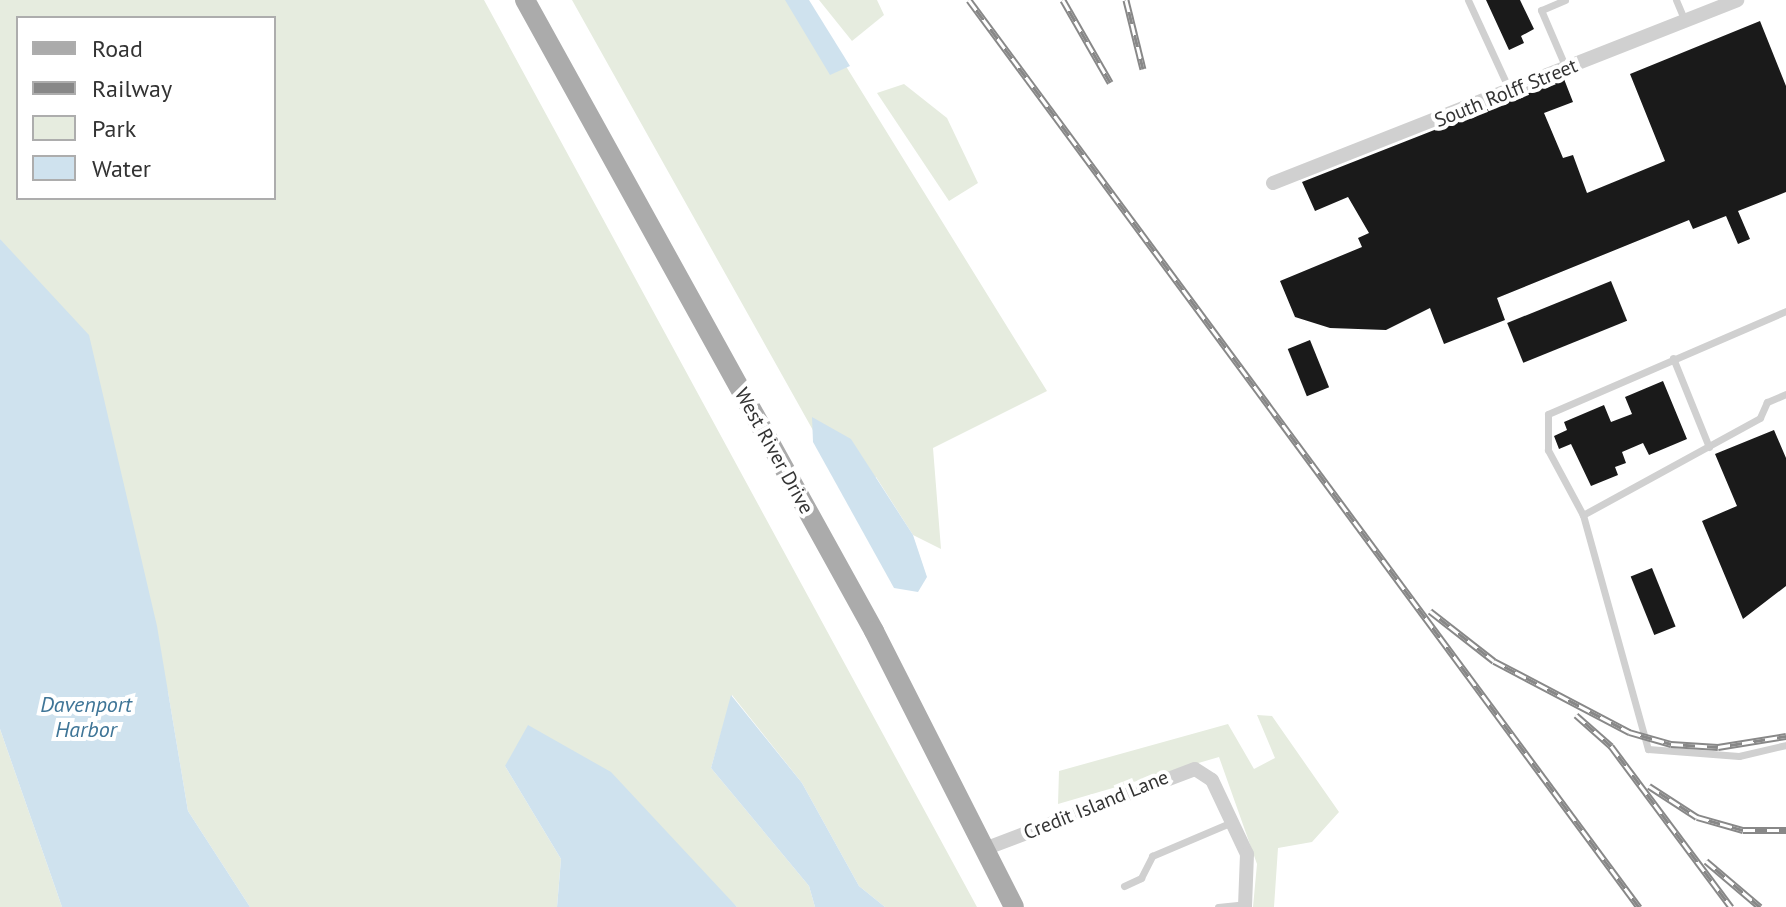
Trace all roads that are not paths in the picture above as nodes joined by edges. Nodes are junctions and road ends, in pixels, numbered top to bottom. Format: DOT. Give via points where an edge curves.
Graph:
graph roads {
  1 [pos="525,0"];
  2 [pos="1468,0"];
  3 [pos="1565,0"];
  4 [pos="1676,0"];
  5 [pos="1737,0"];
  6 [pos="1685,21"];
  7 [pos="1566,68"];
  8 [pos="1510,91"];
  9 [pos="1273,183"];
  10 [pos="1786,311"];
  11 [pos="1673,358"];
  12 [pos="1786,394"];
  13 [pos="1709,447"];
  14 [pos="1583,515"];
  15 [pos="1786,745"];
  16 [pos="1232,822"];
  17 [pos="987,848"];
  18 [pos="1124,886"];
  19 [pos="1245,906"];
  20 [pos="1014,907"];
  21 [pos="1218,907"];
  1 -- 17 [label="main road, West River Drive"];
  2 -- 8 [label="lane"];
  3 -- 7 [label="lane" via="1541,10"];
  4 -- 6 [label="lane"];
  5 -- 6 [label="street, South Rolff Street"];
  6 -- 7 [label="street, South Rolff Street"];
  7 -- 8 [label="street, South Rolff Street"];
  8 -- 9 [label="street, South Rolff Street"];
  10 -- 11 [label="lane"];
  11 -- 13 [label="lane"];
  11 -- 14 [label="lane" via="1548,414 1548,450"];
  12 -- 13 [label="lane" via="1767,402 1760,418"];
  13 -- 14 [label="lane"];
  14 -- 15 [label="lane" via="1648,749 1739,756"];
  16 -- 17 [label="street, Credit Island Lane" via="1212,780 1187,769"];
  16 -- 18 [label="lane" via="1152,856 1141,878"];
  16 -- 19 [label="street, Credit Island Lane" via="1250,868"];
  17 -- 20 [label="main road, West River Drive"];
  19 -- 21 [label="lane"];
}
